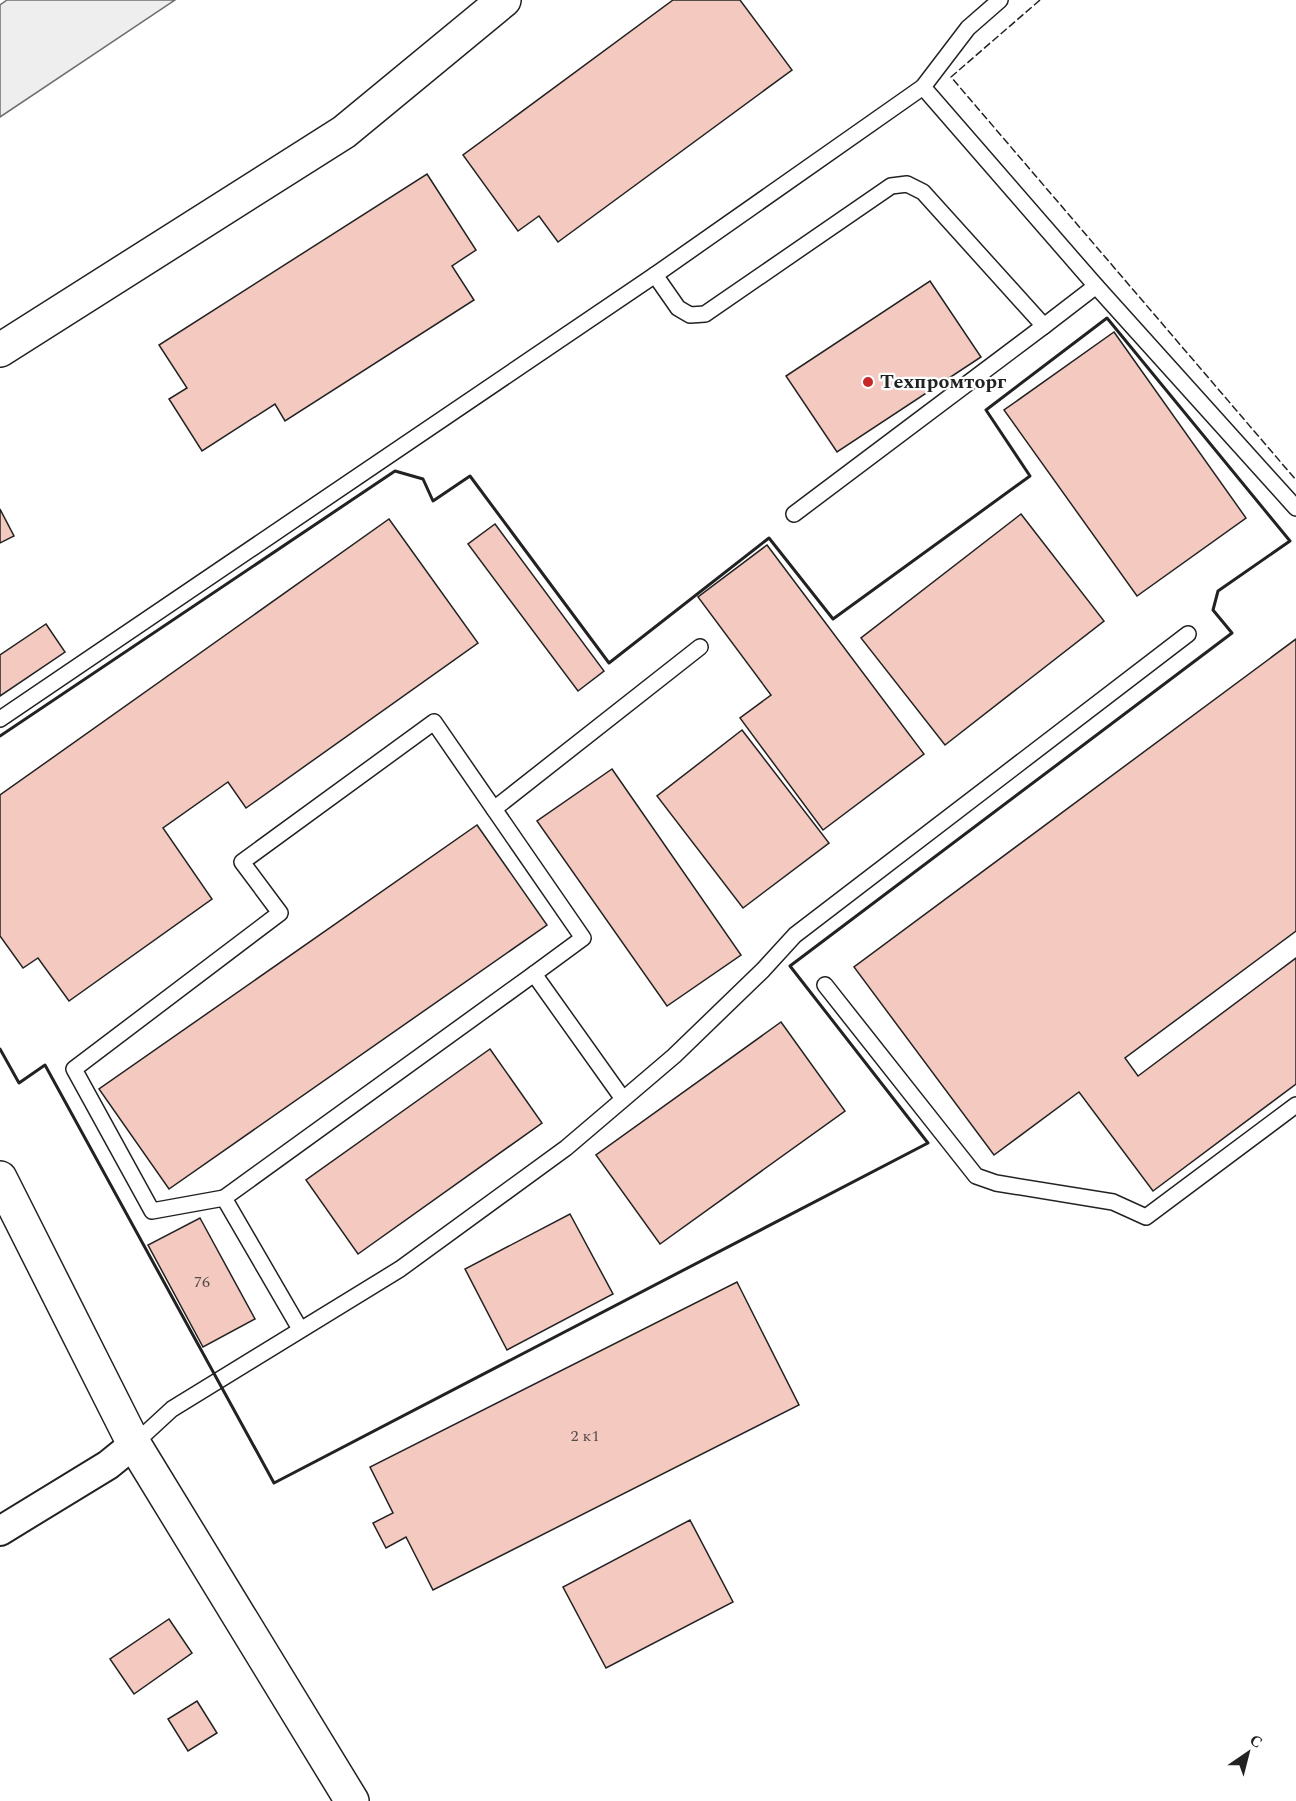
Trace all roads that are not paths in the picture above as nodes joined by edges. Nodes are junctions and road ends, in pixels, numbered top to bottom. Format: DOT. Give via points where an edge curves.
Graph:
graph roads {
  1 [pos="504,0"];
  2 [pos="1000,0"];
  3 [pos="923,87"];
  4 [pos="655,275"];
  5 [pos="1096,286"];
  6 [pos="1044,326"];
  7 [pos="0,350"];
  8 [pos="1296,508"];
  9 [pos="794,514"];
  10 [pos="1188,634"];
  11 [pos="700,647"];
  12 [pos="0,719"];
  13 [pos="494,809"];
  14 [pos="534,974"];
  15 [pos="825,985"];
  16 [pos="623,1099"];
  17 [pos="1296,1105"];
  18 [pos="0,1178"];
  19 [pos="224,1198"];
  20 [pos="300,1329"];
  21 [pos="134,1444"];
  22 [pos="0,1531"];
  23 [pos="352,1801"];
  1 -- 7 [label="street" via="344,132"];
  2 -- 3 [label="lane" via="968,28"];
  3 -- 4 [label="lane"];
  3 -- 5 [label="lane"];
  4 -- 6 [label="lane" via="678,308 690,315 705,315 891,186 907,184 923,192"];
  4 -- 12 [label="lane"];
  5 -- 6 [label="lane"];
  5 -- 8 [label="lane"];
  6 -- 9 [label="lane"];
  10 -- 16 [label="lane" via="795,934 674,1056"];
  11 -- 13 [label="lane"];
  13 -- 14 [label="lane" via="583,938"];
  13 -- 19 [label="lane" via="434,722 242,862 280,913 74,1069 152,1211"];
  14 -- 16 [label="lane"];
  14 -- 19 [label="lane"];
  15 -- 17 [label="lane" via="976,1176 996,1183 1113,1202 1146,1217"];
  16 -- 20 [label="lane" via="566,1148 400,1269"];
  18 -- 21 [label="street"];
  19 -- 20 [label="lane"];
  20 -- 21 [label="lane" via="172,1409"];
  21 -- 22 [label="street" via="108,1465"];
  21 -- 23 [label="street"];
}
